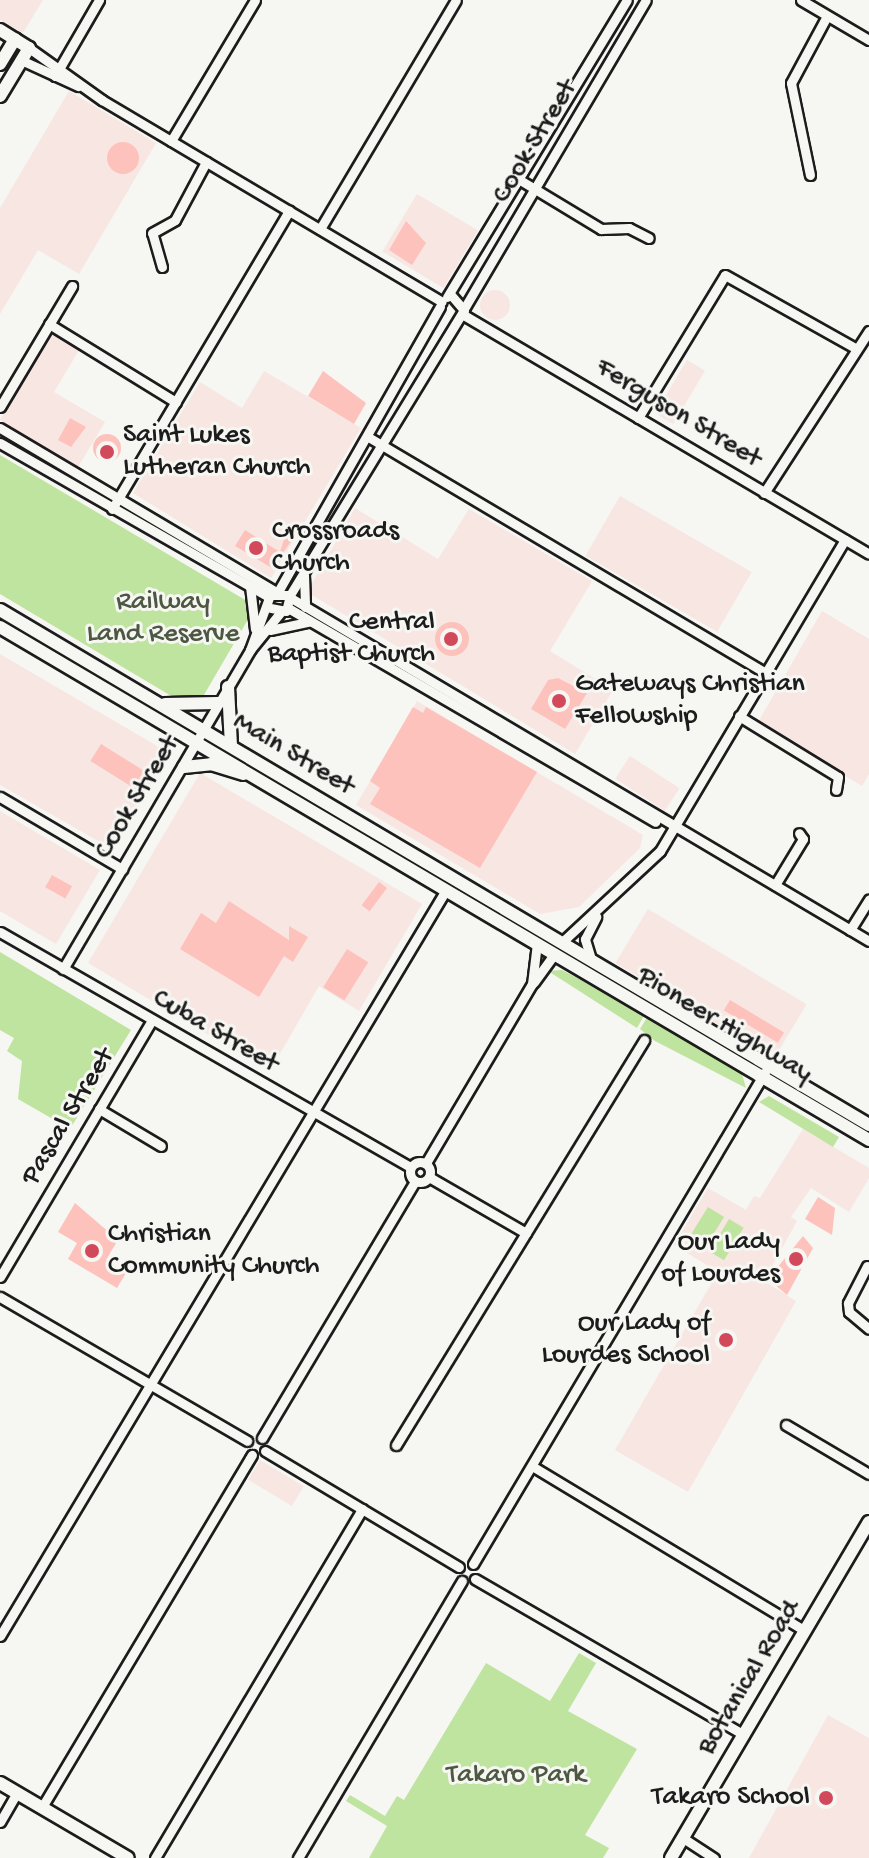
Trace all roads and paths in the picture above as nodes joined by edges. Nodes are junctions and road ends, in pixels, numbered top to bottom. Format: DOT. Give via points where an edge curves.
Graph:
graph roads {
  1 [pos="99,0"];
  2 [pos="255,0"];
  3 [pos="456,0"];
  4 [pos="627,0"];
  5 [pos="646,0"];
  6 [pos="801,0"];
  7 [pos="827,16"];
  8 [pos="0,30"];
  9 [pos="15,39"];
  10 [pos="869,40"];
  11 [pos="29,48"];
  12 [pos="4,49"];
  13 [pos="21,60"];
  14 [pos="0,64"];
  15 [pos="57,72"];
  16 [pos="0,96"];
  17 [pos="171,141"];
  18 [pos="206,162"];
  19 [pos="810,175"];
  20 [pos="520,180"];
  21 [pos="534,188"];
  22 [pos="289,211"];
  23 [pos="320,229"];
  24 [pos="649,238"];
  25 [pos="162,267"];
  26 [pos="72,286"];
  27 [pos="444,301"];
  28 [pos="461,313"];
  29 [pos="49,324"];
  30 [pos="869,331"];
  31 [pos="855,348"];
  32 [pos="176,402"];
  33 [pos="0,407"];
  34 [pos="638,418"];
  35 [pos="0,428"];
  36 [pos="370,438"];
  37 [pos="0,443"];
  38 [pos="381,445"];
  39 [pos="764,493"];
  40 [pos="118,498"];
  41 [pos="330,505"];
  42 [pos="112,509"];
  43 [pos="340,511"];
  44 [pos="869,539"];
  45 [pos="845,540"];
  46 [pos="307,542"];
  47 [pos="318,549"];
  48 [pos="866,552"];
  49 [pos="306,568"];
  50 [pos="250,579"];
  51 [pos="285,580"];
  52 [pos="280,600"];
  53 [pos="305,607"];
  54 [pos="0,610"];
  55 [pos="309,622"];
  56 [pos="0,627"];
  57 [pos="268,631"];
  58 [pos="255,633"];
  59 [pos="250,650"];
  60 [pos="765,673"];
  61 [pos="228,687"];
  62 [pos="158,703"];
  63 [pos="218,703"];
  64 [pos="739,716"];
  65 [pos="200,737"];
  66 [pos="231,746"];
  67 [pos="184,767"];
  68 [pos="255,777"];
  69 [pos="836,790"];
  70 [pos="0,797"];
  71 [pos="673,828"];
  72 [pos="799,833"];
  73 [pos="122,869"];
  74 [pos="775,885"];
  75 [pos="446,890"];
  76 [pos="869,899"];
  77 [pos="597,915"];
  78 [pos="850,930"];
  79 [pos="0,932"];
  80 [pos="869,941"];
  81 [pos="537,945"];
  82 [pos="557,949"];
  83 [pos="593,963"];
  84 [pos="63,969"];
  85 [pos="532,984"];
  86 [pos="672,1017"];
  87 [pos="151,1022"];
  88 [pos="644,1040"];
  89 [pos="766,1072"];
  90 [pos="99,1109"];
  91 [pos="315,1113"];
  92 [pos="869,1125"];
  93 [pos="869,1140"];
  94 [pos="161,1146"];
  95 [pos="426,1163"];
  96 [pos="410,1167"];
  97 [pos="429,1177"];
  98 [pos="415,1181"];
  99 [pos="526,1233"];
  100 [pos="867,1266"];
  101 [pos="0,1277"];
  102 [pos="0,1297"];
  103 [pos="869,1329"];
  104 [pos="150,1384"];
  105 [pos="786,1425"];
  106 [pos="262,1438"];
  107 [pos="247,1441"];
  108 [pos="396,1445"];
  109 [pos="265,1451"];
  110 [pos="252,1455"];
  111 [pos="532,1466"];
  112 [pos="869,1474"];
  113 [pos="362,1509"];
  114 [pos="868,1528"];
  115 [pos="473,1564"];
  116 [pos="459,1567"];
  117 [pos="475,1579"];
  118 [pos="462,1581"];
  119 [pos="805,1631"];
  120 [pos="0,1636"];
  121 [pos="744,1735"];
  122 [pos="0,1783"];
  123 [pos="17,1793"];
  124 [pos="42,1807"];
  125 [pos="0,1822"];
  126 [pos="683,1838"];
  127 [pos="128,1858"];
  128 [pos="155,1858"];
  129 [pos="298,1858"];
  130 [pos="671,1858"];
  131 [pos="714,1858"];
  1 -- 15 [label="street"];
  2 -- 17 [label="street"];
  3 -- 23 [label="street"];
  4 -- 20 [label="street, Cook Street"];
  5 -- 21 [label="street, Cook Street"];
  6 -- 7 [label="street"];
  7 -- 10 [label="street"];
  7 -- 19 [label="street" via="791,83"];
  8 -- 9 [label="main road"];
  9 -- 11 [label="main road"];
  9 -- 12 [label="main road"];
  11 -- 13 [label="main road"];
  11 -- 15 [label="street"];
  12 -- 13 [label="main road"];
  12 -- 14 [label="main road"];
  13 -- 15 [label="street"];
  13 -- 16 [label="main road"];
  15 -- 17 [label="street"];
  17 -- 18 [label="street"];
  18 -- 22 [label="street"];
  18 -- 25 [label="street" via="175,220 152,233"];
  20 -- 21 [label="street"];
  20 -- 27 [label="street, Cook Street"];
  21 -- 24 [label="street" via="601,229 629,228"];
  21 -- 28 [label="street, Cook Street"];
  22 -- 23 [label="street"];
  22 -- 32 [label="street"];
  23 -- 27 [label="street"];
  26 -- 29 [label="street"];
  27 -- 28 [label="street"];
  27 -- 28 [label="street"];
  27 -- 36 [label="street, Cook Street"];
  28 -- 34 [label="street, Ferguson Street"];
  28 -- 38 [label="street, Cook Street"];
  29 -- 32 [label="street"];
  29 -- 33 [label="street"];
  30 -- 31 [label="street"];
  31 -- 34 [label="street" via="727,275"];
  31 -- 39 [label="street"];
  32 -- 40 [label="street"];
  34 -- 39 [label="street, Ferguson Street"];
  35 -- 40 [label="street"];
  36 -- 38 [label="street"];
  36 -- 41 [label="street, Cook Street"];
  37 -- 42 [label="street"];
  38 -- 43 [label="street, Cook Street"];
  38 -- 60 [label="street"];
  39 -- 45 [label="street, Ferguson Street"];
  40 -- 42 [label="street"];
  40 -- 50 [label="street"];
  41 -- 43 [label="street"];
  41 -- 46 [label="street, Cook Street"];
  42 -- 50 [label="street"];
  43 -- 47 [label="street, Cook Street"];
  44 -- 48 [label="street"];
  45 -- 48 [label="street, Ferguson Street"];
  45 -- 60 [label="street"];
  46 -- 47 [label="street"];
  46 -- 51 [label="street, Cook Street"];
  47 -- 49 [label="street, Cook Street"];
  49 -- 52 [label="street, Cook Street"];
  49 -- 53 [label="street"];
  50 -- 51 [label="street"];
  50 -- 52 [label="street"];
  50 -- 58 [label="street" via="258,606"];
  51 -- 52 [label="street, Cook Street"];
  52 -- 53 [label="street"];
  52 -- 55 [label="street"];
  52 -- 57 [label="street, Cook Street"];
  52 -- 58 [label="street, Cook Street"];
  53 -- 71 [label="street"];
  54 -- 62 [label="main road, Main Street"];
  55 -- 57 [label="street"];
  55 -- 71 [label="street" via="552,768"];
  56 -- 65 [label="main road, Main Street"];
  57 -- 59 [label="street, Cook Street"];
  58 -- 59 [label="street, Cook Street"];
  59 -- 61 [label="street, Cook Street"];
  60 -- 64 [label="street"];
  61 -- 63 [label="street, Cook Street"];
  61 -- 66 [label="main road"];
  62 -- 63 [label="main road" via="203,709"];
  62 -- 65 [label="main road, Main Street"];
  63 -- 65 [label="street, Cook Street"];
  64 -- 69 [label="street" via="838,777"];
  64 -- 71 [label="street"];
  65 -- 66 [label="main road, Main Street"];
  65 -- 67 [label="street, Cook Street"];
  65 -- 68 [label="main road, Main Street"];
  66 -- 82 [label="main road, Main Street" via="493,903"];
  67 -- 68 [label="main road" via="211,764"];
  67 -- 73 [label="street, Cook Street"];
  68 -- 75 [label="main road, Main Street"];
  70 -- 73 [label="street"];
  71 -- 74 [label="street"];
  71 -- 77 [label="street"];
  72 -- 74 [label="street" via="803,839"];
  73 -- 84 [label="street, Cook Street"];
  74 -- 78 [label="street"];
  75 -- 81 [label="main road, Main Street"];
  75 -- 91 [label="street"];
  76 -- 78 [label="street"];
  77 -- 82 [label="street"];
  77 -- 83 [label="street" via="585,939"];
  78 -- 80 [label="street"];
  79 -- 84 [label="street, Cuba Street"];
  81 -- 82 [label="main road, Main Street"];
  81 -- 85 [label="street"];
  82 -- 83 [label="main road, Pioneer Highway"];
  82 -- 85 [label="street"];
  82 -- 86 [label="main road, Pioneer Highway" via="618,992"];
  83 -- 86 [label="main road, Pioneer Highway"];
  84 -- 87 [label="street, Cuba Street"];
  85 -- 95 [label="street"];
  86 -- 89 [label="main road, Pioneer Highway"];
  87 -- 90 [label="street, Pascal Street"];
  87 -- 91 [label="street, Cuba Street"];
  88 -- 99 [label="street"];
  89 -- 92 [label="main road, Pioneer Highway"];
  89 -- 93 [label="main road, Pioneer Highway"];
  89 -- 111 [label="street"];
  90 -- 94 [label="street"];
  90 -- 101 [label="street, Pascal Street"];
  91 -- 96 [label="street, Cuba Street"];
  91 -- 104 [label="street"];
  95 -- 96 [label="street"];
  95 -- 97 [label="street"];
  96 -- 98 [label="street"];
  97 -- 98 [label="street"];
  97 -- 99 [label="street"];
  98 -- 106 [label="street"];
  99 -- 108 [label="street"];
  100 -- 103 [label="street" via="848,1303 849,1312"];
  102 -- 104 [label="street"];
  104 -- 107 [label="street"];
  104 -- 120 [label="street"];
  105 -- 112 [label="street"];
  106 -- 107 [label="street"];
  106 -- 109 [label="street"];
  107 -- 110 [label="street"];
  109 -- 110 [label="street"];
  109 -- 113 [label="street"];
  110 -- 124 [label="street"];
  111 -- 115 [label="street"];
  111 -- 119 [label="street"];
  113 -- 116 [label="street"];
  113 -- 128 [label="street"];
  114 -- 119 [label="main road, Botanical Road"];
  115 -- 116 [label="street"];
  115 -- 117 [label="street"];
  116 -- 118 [label="street"];
  117 -- 118 [label="street"];
  117 -- 121 [label="street"];
  118 -- 129 [label="street"];
  119 -- 121 [label="main road, Botanical Road"];
  121 -- 126 [label="main road, Botanical Road"];
  122 -- 123 [label="main road"];
  123 -- 124 [label="main road"];
  123 -- 125 [label="street"];
  124 -- 127 [label="main road"];
  126 -- 130 [label="main road, Botanical Road"];
  126 -- 131 [label="street"];
}
